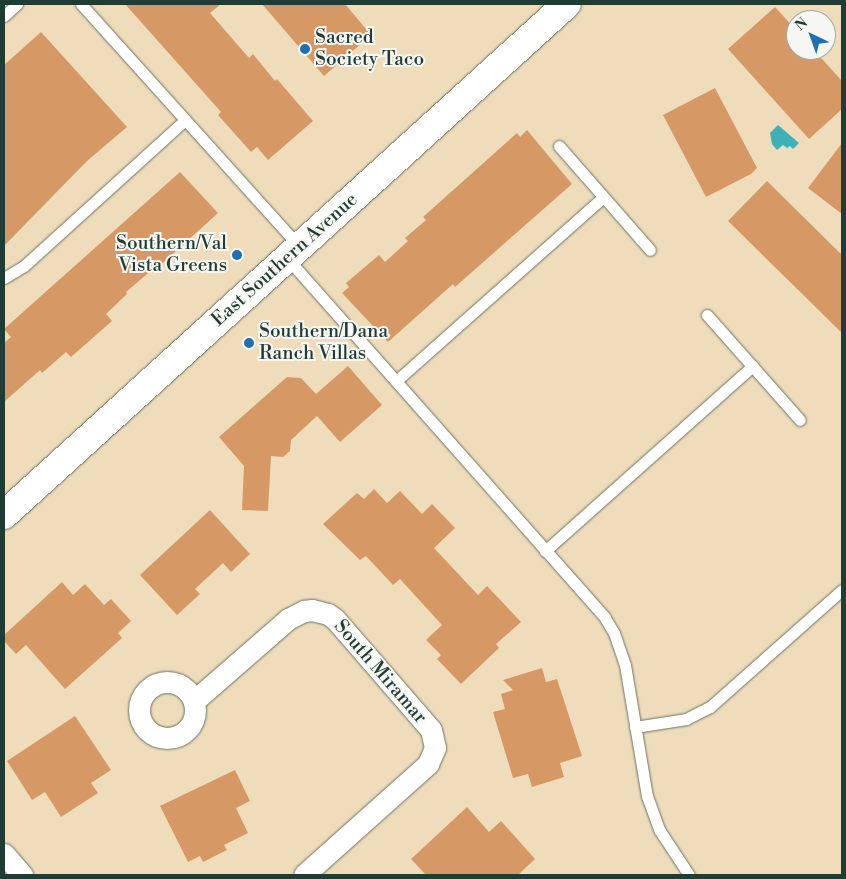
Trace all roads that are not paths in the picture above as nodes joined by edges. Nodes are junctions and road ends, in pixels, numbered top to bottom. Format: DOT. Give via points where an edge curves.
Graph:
graph roads {
  1 [pos="17,4"];
  2 [pos="81,4"];
  3 [pos="567,4"];
  4 [pos="4,16"];
  5 [pos="186,120"];
  6 [pos="559,146"];
  7 [pos="603,197"];
  8 [pos="650,250"];
  9 [pos="293,252"];
  10 [pos="4,278"];
  11 [pos="707,315"];
  12 [pos="753,366"];
  13 [pos="396,381"];
  14 [pos="800,420"];
  15 [pos="4,515"];
  16 [pos="545,551"];
  17 [pos="842,590"];
  18 [pos="194,701"];
  19 [pos="635,727"];
  20 [pos="4,854"];
  21 [pos="22,875"];
  22 [pos="304,875"];
  23 [pos="689,875"];
  1 -- 4 [label="lane"];
  2 -- 5 [label="lane"];
  3 -- 9 [label="main road, East Southern Avenue"];
  5 -- 9 [label="lane"];
  5 -- 10 [label="lane" via="24,266"];
  6 -- 7 [label="lane"];
  7 -- 8 [label="lane"];
  7 -- 13 [label="lane"];
  9 -- 13 [label="lane"];
  9 -- 15 [label="main road, East Southern Avenue"];
  11 -- 12 [label="lane"];
  12 -- 14 [label="lane"];
  12 -- 16 [label="lane"];
  13 -- 16 [label="lane"];
  16 -- 19 [label="lane" via="614,633 624,665"];
  17 -- 19 [label="lane" via="710,707 686,719"];
  18 -- 22 [label="street, South Miramar" via="288,619 312,610 328,614 341,626 426,723 435,748 422,771"];
  19 -- 23 [label="lane" via="647,796 660,831"];
  20 -- 21 [label="street"];
}
